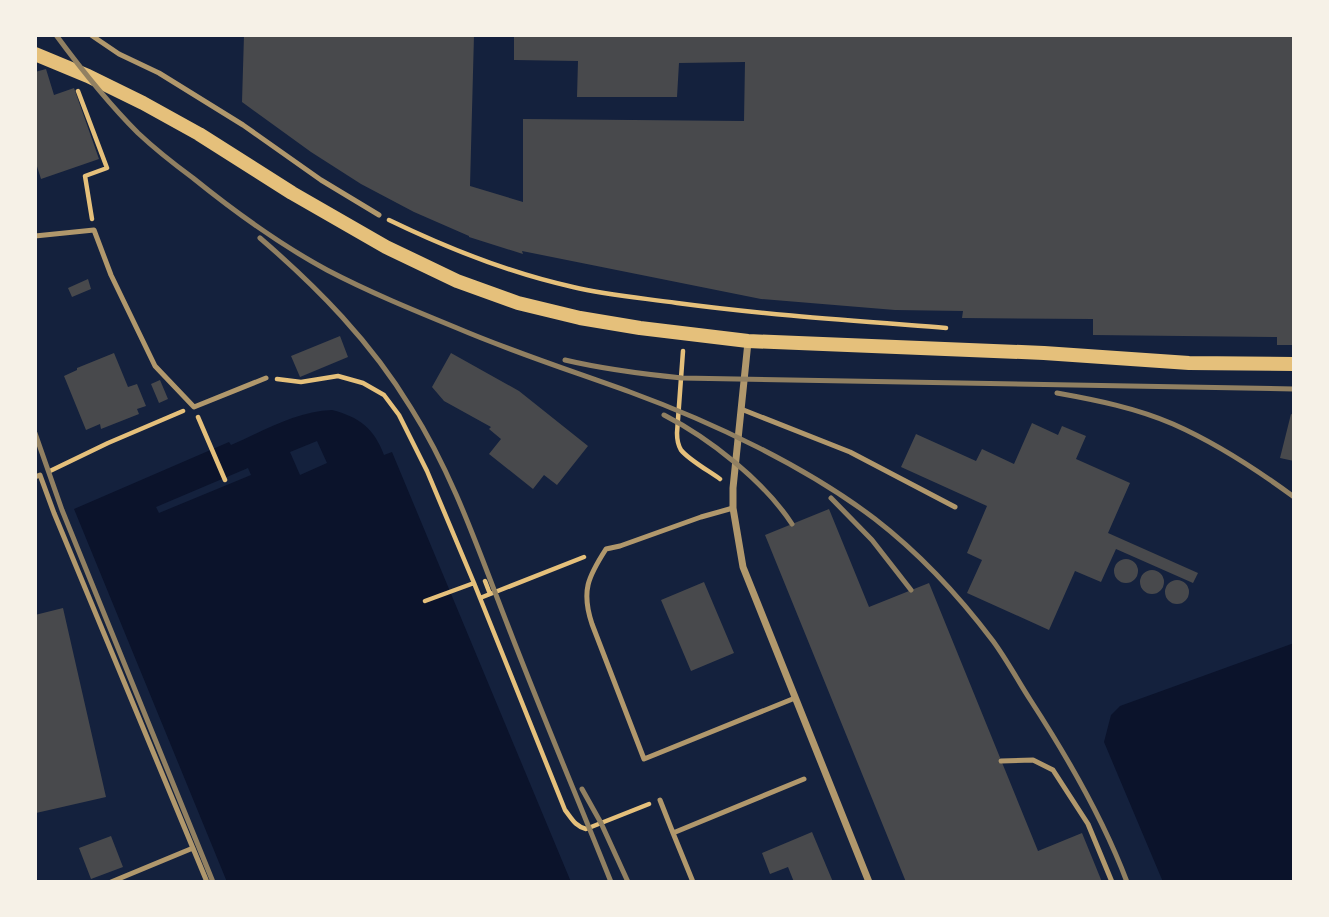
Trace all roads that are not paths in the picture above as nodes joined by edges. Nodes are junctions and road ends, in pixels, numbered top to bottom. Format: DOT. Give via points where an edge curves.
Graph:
graph roads {
  1 [pos="91,35"];
  2 [pos="35,54"];
  3 [pos="379,215"];
  4 [pos="35,236"];
  5 [pos="748,341"];
  6 [pos="1294,364"];
  7 [pos="266,378"];
  8 [pos="741,408"];
  9 [pos="37,476"];
  10 [pos="955,507"];
  11 [pos="733,508"];
  12 [pos="795,698"];
  13 [pos="1001,761"];
  14 [pos="804,779"];
  15 [pos="660,800"];
  16 [pos="673,832"];
  17 [pos="193,848"];
  18 [pos="111,882"];
  19 [pos="207,882"];
  20 [pos="692,882"];
  21 [pos="869,882"];
  22 [pos="1112,882"];
  1 -- 3 [label="lane" via="243,125"];
  2 -- 5 [label="main road" via="143,103 374,241 457,281 580,318"];
  4 -- 7 [label="lane" via="94,230 155,366 194,407"];
  5 -- 6 [label="main road"];
  5 -- 8 [label="street"];
  8 -- 10 [label="lane" via="850,452"];
  8 -- 11 [label="street"];
  9 -- 17 [label="lane"];
  11 -- 12 [label="street" via="743,567"];
  11 -- 12 [label="lane" via="606,549 585,592 586,607 644,759"];
  12 -- 21 [label="street"];
  13 -- 22 [label="lane" via="1033,760 1053,770 1088,824"];
  14 -- 16 [label="lane"];
  15 -- 16 [label="lane"];
  16 -- 20 [label="lane"];
  17 -- 18 [label="lane"];
  17 -- 19 [label="lane"];
}
